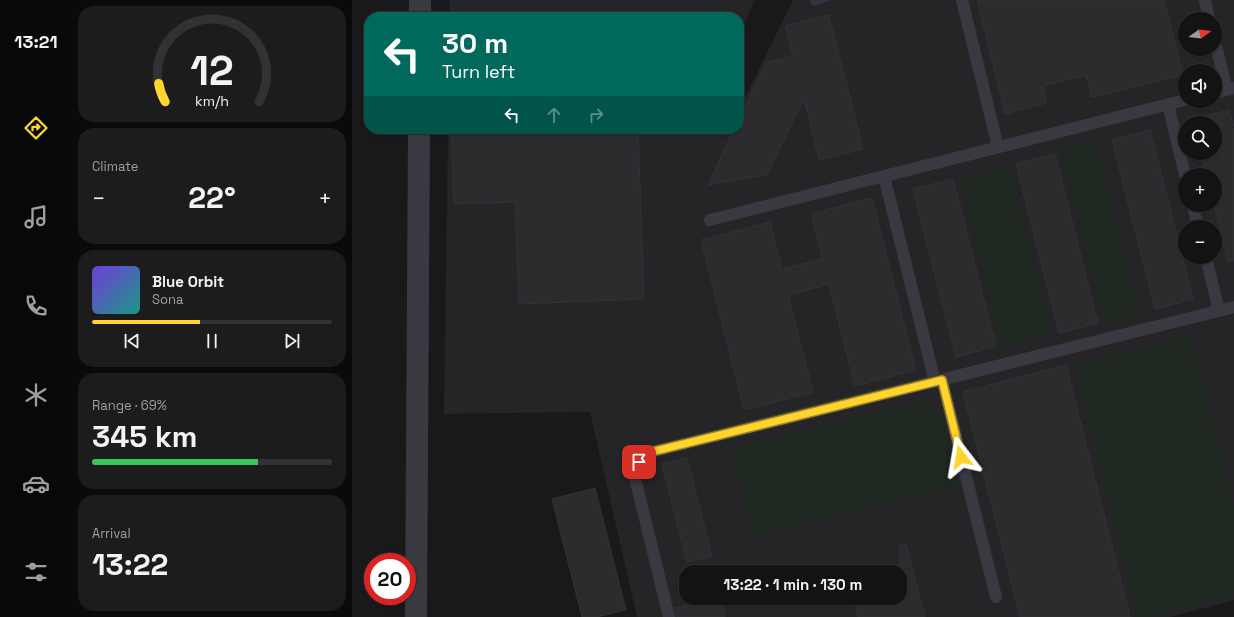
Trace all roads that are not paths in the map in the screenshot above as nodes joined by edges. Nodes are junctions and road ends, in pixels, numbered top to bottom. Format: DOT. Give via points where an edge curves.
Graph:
graph roads {
  1 [pos="420,0"];
  2 [pos="962,0"];
  3 [pos="1205,0"];
  4 [pos="420,12"];
  5 [pos="1208,12"];
  6 [pos="1219,56"];
  7 [pos="1230,89"];
  8 [pos="1178,102"];
  9 [pos="1168,104"];
  10 [pos="419,134"];
  11 [pos="998,147"];
  12 [pos="1183,168"];
  13 [pos="884,176"];
  14 [pos="710,220"];
  15 [pos="1208,264"];
  16 [pos="1234,307"];
  17 [pos="1219,311"];
  18 [pos="938,381"];
  19 [pos="996,597"];
  20 [pos="416,617"];
  21 [pos="669,617"];
  1 -- 4 [label="street"];
  2 -- 11 [label="lane"];
  3 -- 5 [label="lane"];
  6 -- 7 [label="lane"];
  8 -- 9 [label="lane"];
  9 -- 11 [label="lane"];
  9 -- 12 [label="lane"];
  10 -- 20 [label="street"];
  11 -- 13 [label="lane"];
  13 -- 14 [label="lane"];
  13 -- 18 [label="lane"];
  15 -- 17 [label="lane"];
  16 -- 17 [label="lane"];
  17 -- 18 [label="lane"];
  18 -- 19 [label="lane"];
  18 -- 21 [label="lane" via="647,453 639,462 634,474"];
}
